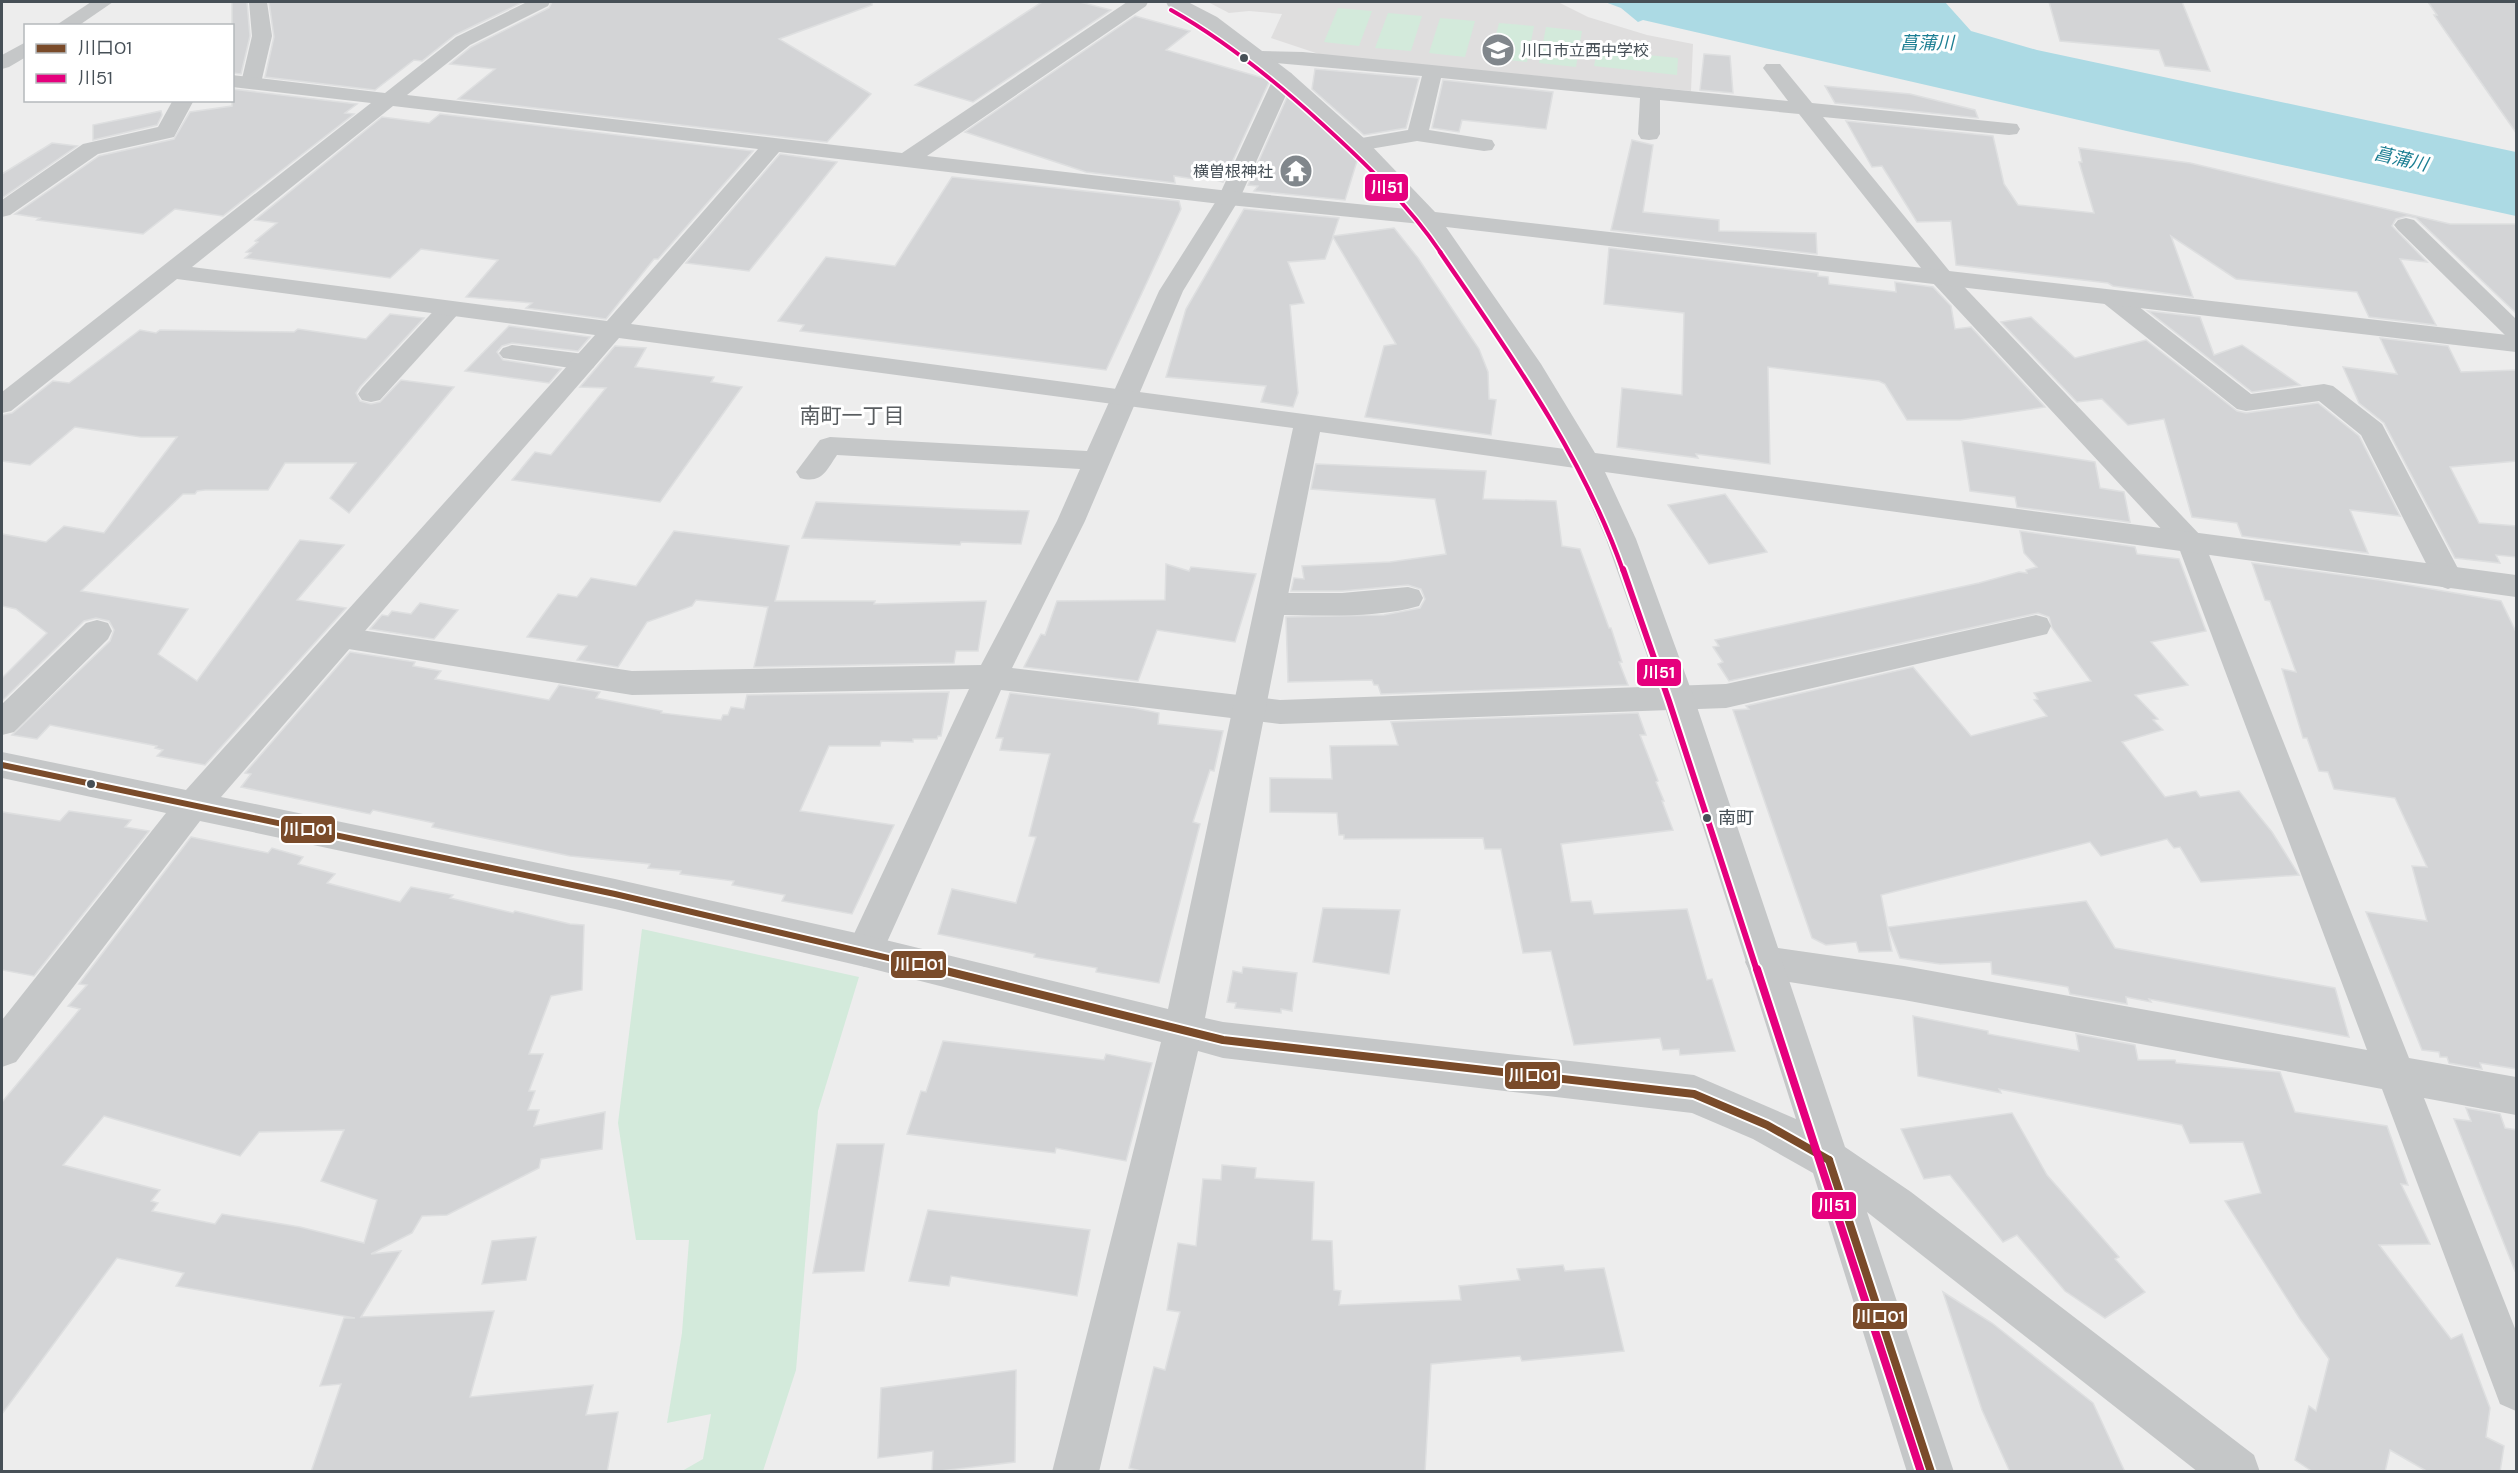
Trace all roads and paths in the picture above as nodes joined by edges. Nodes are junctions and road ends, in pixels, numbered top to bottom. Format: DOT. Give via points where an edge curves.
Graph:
graph roads {
  1 [pos="104,2"];
  2 [pos="258,2"];
  3 [pos="541,2"];
  4 [pos="1139,2"];
  5 [pos="1175,2"];
  6 [pos="67,24"];
  7 [pos="1260,57"];
  8 [pos="1773,68"];
  9 [pos="1433,71"];
  10 [pos="1284,77"];
  11 [pos="242,82"];
  12 [pos="1650,93"];
  13 [pos="388,99"];
  14 [pos="183,102"];
  15 [pos="1804,108"];
  16 [pos="2010,129"];
  17 [pos="1649,134"];
  18 [pos="1416,135"];
  19 [pos="774,144"];
  20 [pos="1358,144"];
  21 [pos="1484,145"];
  22 [pos="908,159"];
  23 [pos="1229,198"];
  24 [pos="2,210"];
  25 [pos="1428,218"];
  26 [pos="2406,225"];
  27 [pos="169,271"];
  28 [pos="1942,278"];
  29 [pos="2111,297"];
  30 [pos="450,308"];
  31 [pos="614,329"];
  32 [pos="2517,332"];
  33 [pos="2517,345"];
  34 [pos="512,353"];
  35 [pos="584,362"];
  36 [pos="371,394"];
  37 [pos="1123,397"];
  38 [pos="2,405"];
  39 [pos="1308,422"];
  40 [pos="1585,460"];
  41 [pos="1096,461"];
  42 [pos="810,472"];
  43 [pos="2192,544"];
  44 [pos="2448,578"];
  45 [pos="2517,586"];
  46 [pos="1408,598"];
  47 [pos="1270,604"];
  48 [pos="2036,626"];
  49 [pos="98,632"];
  50 [pos="341,638"];
  51 [pos="991,677"];
  52 [pos="1678,698"];
  53 [pos="1249,709"];
  54 [pos="2,723"];
  55 [pos="2,765"];
  56 [pos="192,806"];
  57 [pos="865,951"];
  58 [pos="1764,962"];
  59 [pos="1183,1031"];
  60 [pos="2,1049"];
  61 [pos="2396,1074"];
  62 [pos="2517,1096"];
  63 [pos="1829,1160"];
  64 [pos="2517,1388"];
  65 [pos="1075,1472"];
  66 [pos="1931,1472"];
  67 [pos="2237,1472"];
  1 -- 6 [label="street"];
  2 -- 11 [label="street" via="262,36"];
  3 -- 13 [label="street" via="462,41"];
  4 -- 22 [label="street"];
  5 -- 7 [label="street" via="1210,21"];
  7 -- 9 [label="street"];
  7 -- 10 [label="street"];
  8 -- 15 [label="street"];
  9 -- 12 [label="street"];
  9 -- 18 [label="street"];
  10 -- 20 [label="street"];
  10 -- 23 [label="street"];
  11 -- 13 [label="street"];
  12 -- 15 [label="street"];
  12 -- 17 [label="street"];
  13 -- 19 [label="street"];
  13 -- 27 [label="street"];
  14 -- 24 [label="street" via="166,132 91,148"];
  15 -- 16 [label="street"];
  15 -- 28 [label="street"];
  18 -- 20 [label="street"];
  18 -- 21 [label="street"];
  19 -- 22 [label="street"];
  19 -- 31 [label="street"];
  20 -- 25 [label="street"];
  22 -- 23 [label="street"];
  23 -- 25 [label="street"];
  23 -- 37 [label="street" via="1172,291"];
  25 -- 28 [label="street"];
  25 -- 40 [label="street" via="1522,355"];
  26 -- 32 [label="street"];
  27 -- 30 [label="street"];
  27 -- 38 [label="street"];
  28 -- 29 [label="street"];
  28 -- 43 [label="street"];
  29 -- 33 [label="street"];
  29 -- 44 [label="street" via="2246,403 2324,392 2372,430"];
  30 -- 31 [label="street"];
  30 -- 36 [label="street"];
  31 -- 35 [label="street"];
  31 -- 37 [label="street"];
  34 -- 35 [label="street"];
  35 -- 50 [label="street"];
  37 -- 39 [label="street"];
  37 -- 41 [label="street"];
  39 -- 40 [label="street"];
  39 -- 47 [label="street"];
  40 -- 43 [label="street"];
  40 -- 52 [label="street" via="1621,539"];
  41 -- 42 [label="street" via="830,446"];
  41 -- 51 [label="street" via="1071,521"];
  43 -- 44 [label="street"];
  43 -- 61 [label="street"];
  44 -- 45 [label="street"];
  46 -- 47 [label="street" via="1342,604"];
  47 -- 53 [label="street"];
  48 -- 52 [label="street" via="1726,696"];
  49 -- 54 [label="street"];
  50 -- 51 [label="street" via="632,683"];
  50 -- 56 [label="street"];
  51 -- 53 [label="street"];
  51 -- 57 [label="street"];
  52 -- 53 [label="street" via="1280,712"];
  52 -- 58 [label="street"];
  53 -- 59 [label="street"];
  55 -- 56 [label="street"];
  56 -- 57 [label="street" via="615,894"];
  56 -- 60 [label="street"];
  57 -- 59 [label="street"];
  58 -- 61 [label="street" via="1905,983"];
  58 -- 63 [label="street"];
  59 -- 63 [label="street" via="1223,1040 1694,1094 1767,1125"];
  59 -- 65 [label="street"];
  61 -- 62 [label="street"];
  61 -- 64 [label="street"];
  63 -- 66 [label="street"];
  63 -- 67 [label="street" via="1896,1207"];
}
